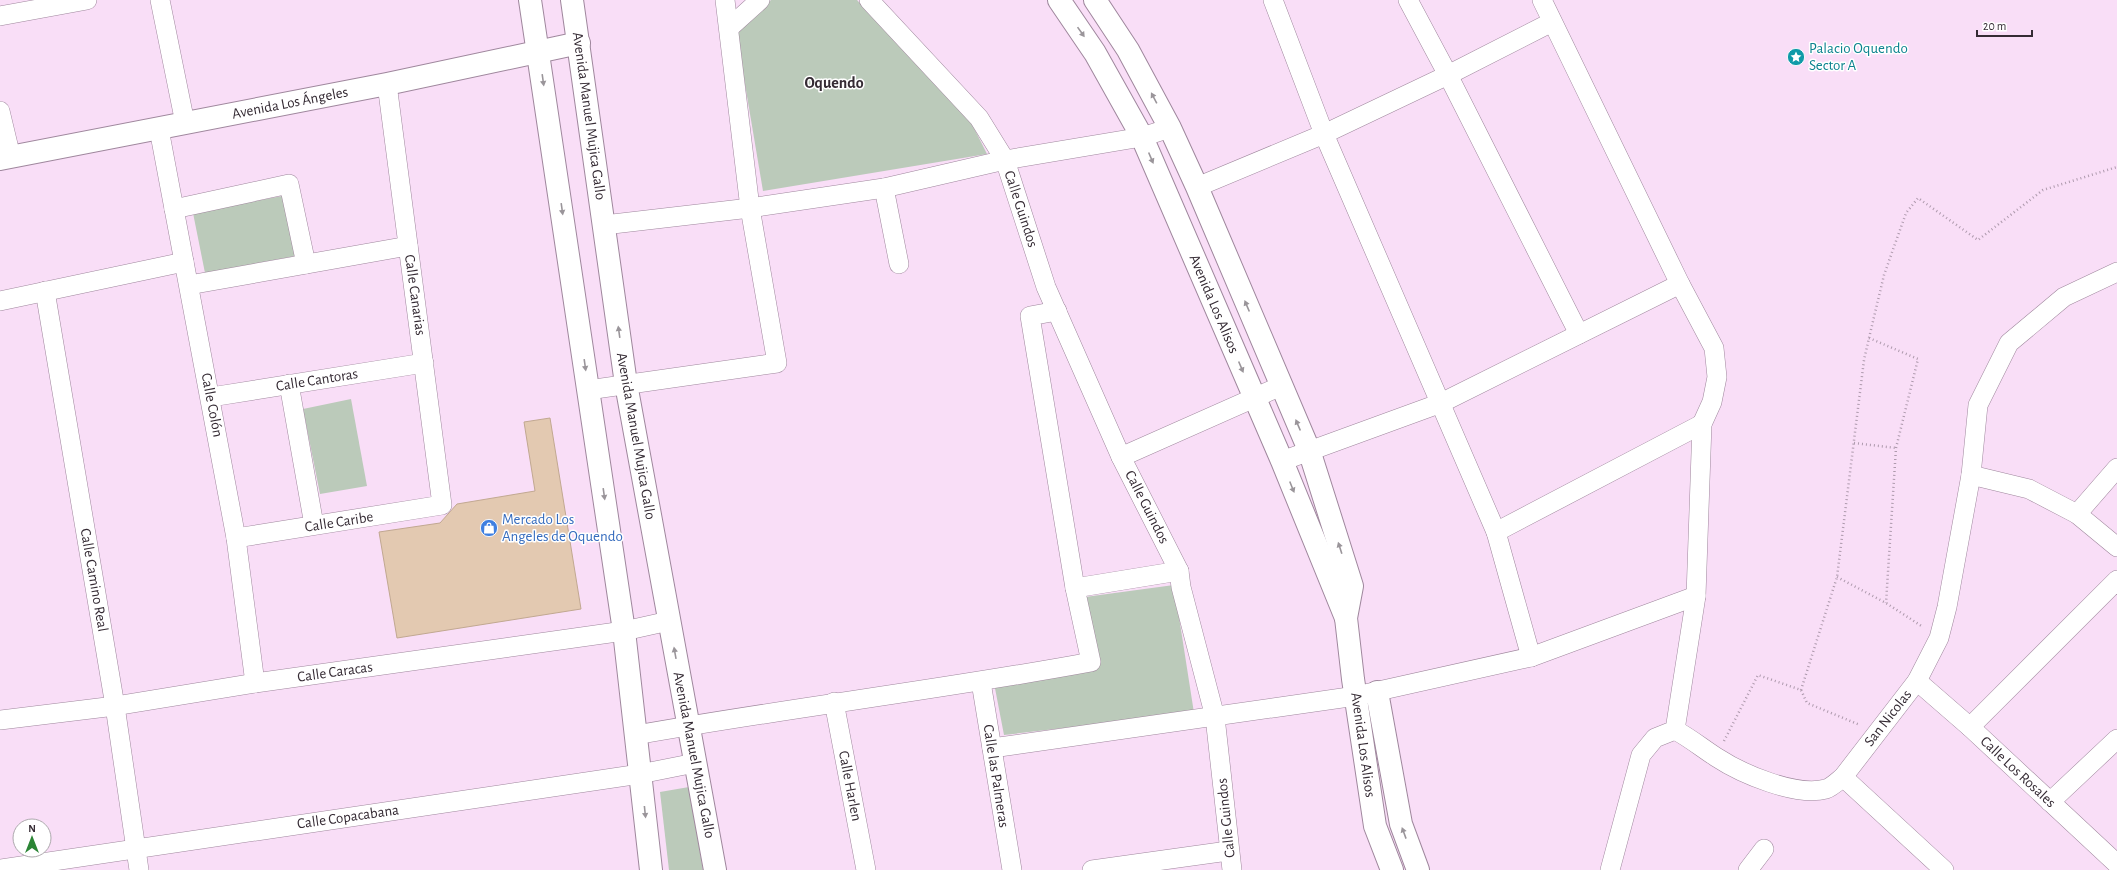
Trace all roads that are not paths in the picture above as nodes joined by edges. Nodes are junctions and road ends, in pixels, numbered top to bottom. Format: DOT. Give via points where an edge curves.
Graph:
graph roads {
  1 [pos="82,0"];
  2 [pos="160,0"];
  3 [pos="530,0"];
  4 [pos="572,0"];
  5 [pos="725,0"];
  6 [pos="760,0"];
  7 [pos="869,0"];
  8 [pos="1059,0"];
  9 [pos="1095,0"];
  10 [pos="1273,0"];
  11 [pos="1408,0"];
  12 [pos="1542,0"];
  13 [pos="0,16"];
  14 [pos="1552,22"];
  15 [pos="729,28"];
  16 [pos="579,43"];
  17 [pos="539,51"];
  18 [pos="1448,75"];
  19 [pos="387,84"];
  20 [pos="0,111"];
  21 [pos="185,124"];
  22 [pos="1170,128"];
  23 [pos="159,129"];
  24 [pos="1324,134"];
  25 [pos="1142,138"];
  26 [pos="5,158"];
  27 [pos="1005,160"];
  28 [pos="1197,187"];
  29 [pos="884,188"];
  30 [pos="750,208"];
  31 [pos="174,210"];
  32 [pos="604,225"];
  33 [pos="408,246"];
  34 [pos="184,262"];
  35 [pos="306,264"];
  36 [pos="899,264"];
  37 [pos="2117,272"];
  38 [pos="1680,284"];
  39 [pos="189,285"];
  40 [pos="46,291"];
  41 [pos="0,301"];
  42 [pos="1057,311"];
  43 [pos="1579,334"];
  44 [pos="424,363"];
  45 [pos="289,384"];
  46 [pos="626,384"];
  47 [pos="1281,386"];
  48 [pos="588,390"];
  49 [pos="211,397"];
  50 [pos="1254,398"];
  51 [pos="1441,403"];
  52 [pos="1702,424"];
  53 [pos="1309,450"];
  54 [pos="1121,457"];
  55 [pos="1282,461"];
  56 [pos="2117,468"];
  57 [pos="1970,475"];
  58 [pos="442,505"];
  59 [pos="2077,514"];
  60 [pos="314,526"];
  61 [pos="1496,532"];
  62 [pos="236,538"];
  63 [pos="2117,547"];
  64 [pos="1179,571"];
  65 [pos="2117,580"];
  66 [pos="1075,588"];
  67 [pos="1696,596"];
  68 [pos="1346,618"];
  69 [pos="669,622"];
  70 [pos="624,631"];
  71 [pos="1531,657"];
  72 [pos="1917,681"];
  73 [pos="981,682"];
  74 [pos="255,683"];
  75 [pos="1367,694"];
  76 [pos="834,702"];
  77 [pos="115,706"];
  78 [pos="1215,717"];
  79 [pos="0,720"];
  80 [pos="688,725"];
  81 [pos="1970,727"];
  82 [pos="1675,730"];
  83 [pos="636,734"];
  84 [pos="2117,740"];
  85 [pos="992,748"];
  86 [pos="695,763"];
  87 [pos="640,774"];
  88 [pos="1843,777"];
  89 [pos="2050,802"];
  90 [pos="136,849"];
  91 [pos="1764,849"];
  92 [pos="1228,852"];
  93 [pos="2117,864"];
  94 [pos="1935,867"];
  95 [pos="0,869"];
  96 [pos="139,870"];
  97 [pos="651,870"];
  98 [pos="715,870"];
  99 [pos="866,870"];
  100 [pos="1012,870"];
  101 [pos="1092,870"];
  102 [pos="1232,870"];
  103 [pos="1392,870"];
  104 [pos="1418,870"];
  105 [pos="1610,870"];
  106 [pos="1748,870"];
  1 -- 13 [label="street"];
  2 -- 21 [label="street"];
  3 -- 17 [label="street"];
  4 -- 16 [label="street, Avenida Manuel Mujica Gallo"];
  5 -- 15 [label="street"];
  6 -- 15 [label="street"];
  7 -- 27 [label="street, Calle Guindos" via="978,118"];
  8 -- 25 [label="street, Avenida Los Alisos, one-way" via="1096,53"];
  22 -- 9 [label="street, Avenida Los Alisos, one-way" via="1128,50"];
  10 -- 24 [label="street"];
  11 -- 18 [label="street"];
  12 -- 14 [label="street"];
  14 -- 18 [label="street"];
  14 -- 38 [label="street"];
  15 -- 30 [label="street"];
  16 -- 17 [label="street, Avenida Los Ángeles"];
  16 -- 32 [label="street, Avenida Manuel Mujica Gallo"];
  17 -- 19 [label="street, Avenida Los Ángeles"];
  17 -- 48 [label="street, one-way"];
  18 -- 24 [label="street"];
  18 -- 43 [label="street"];
  19 -- 21 [label="street, Avenida Los Ángeles"];
  19 -- 33 [label="street, Calle Canarias"];
  20 -- 26 [label="street"];
  21 -- 23 [label="street, Avenida Los Ángeles"];
  22 -- 25 [label="street"];
  22 -- 28 [label="street, Avenida Los Alisos"];
  23 -- 26 [label="street, Avenida Los Ángeles"];
  23 -- 31 [label="street, Calle Colón"];
  24 -- 28 [label="street"];
  24 -- 51 [label="street"];
  25 -- 27 [label="street"];
  25 -- 50 [label="street, Avenida Los Alisos, one-way"];
  27 -- 29 [label="street"];
  27 -- 42 [label="street, Calle Guindos" via="1046,287"];
  47 -- 28 [label="street, Avenida Los Alisos, one-way"];
  29 -- 30 [label="street"];
  29 -- 36 [label="street"];
  30 -- 32 [label="street"];
  30 -- 46 [label="street" via="777,363"];
  31 -- 34 [label="street, Calle Colón"];
  31 -- 35 [label="street" via="289,184"];
  46 -- 32 [label="street, Avenida Manuel Mujica Gallo, one-way"];
  33 -- 35 [label="street"];
  33 -- 44 [label="street, Calle Canarias"];
  34 -- 39 [label="street, Calle Colón"];
  34 -- 40 [label="street"];
  35 -- 39 [label="street"];
  37 -- 57 [label="street, San Nicolas" via="2064,297 2009,342 1978,405"];
  38 -- 43 [label="street"];
  38 -- 52 [label="street" via="1714,348 1717,377 1712,402"];
  39 -- 49 [label="street, Calle Colón"];
  40 -- 41 [label="street"];
  40 -- 77 [label="street, Calle Camino Real"];
  42 -- 54 [label="street, Calle Guindos"];
  42 -- 66 [label="street" via="1030,316"];
  43 -- 51 [label="street"];
  44 -- 45 [label="street, Calle Cantoras"];
  44 -- 58 [label="street, Calle Canarias"];
  45 -- 49 [label="street, Calle Cantoras"];
  45 -- 60 [label="street"];
  46 -- 48 [label="street"];
  46 -- 69 [label="street, Avenida Manuel Mujica Gallo"];
  47 -- 50 [label="street"];
  53 -- 47 [label="street, Avenida Los Alisos, one-way"];
  48 -- 70 [label="street, one-way"];
  49 -- 62 [label="street, Calle Colón"];
  50 -- 54 [label="street"];
  50 -- 55 [label="street, Avenida Los Alisos"];
  51 -- 53 [label="street"];
  51 -- 61 [label="street"];
  52 -- 61 [label="street"];
  52 -- 67 [label="street"];
  53 -- 55 [label="street"];
  68 -- 53 [label="street, Avenida Los Alisos, one-way" via="1352,586"];
  54 -- 64 [label="street, Calle Guindos"];
  55 -- 68 [label="street, Avenida Los Alisos, one-way"];
  56 -- 59 [label="street"];
  57 -- 59 [label="street" via="2029,489"];
  57 -- 72 [label="street, San Nicolas" via="1947,607 1939,638"];
  58 -- 60 [label="street, Calle Caribe"];
  59 -- 63 [label="street"];
  60 -- 62 [label="street, Calle Caribe"];
  61 -- 71 [label="street"];
  62 -- 74 [label="street, Calle Colón"];
  64 -- 66 [label="street"];
  64 -- 78 [label="street, Calle Guindos"];
  65 -- 81 [label="street"];
  66 -- 73 [label="street" via="1091,662"];
  67 -- 71 [label="street"];
  67 -- 82 [label="street"];
  68 -- 75 [label="street, Avenida Los Alisos"];
  69 -- 70 [label="street, Calle Caracas"];
  80 -- 69 [label="street, Avenida Manuel Mujica Gallo, one-way"];
  70 -- 74 [label="street, Calle Caracas"];
  70 -- 83 [label="street"];
  71 -- 75 [label="street"];
  72 -- 81 [label="street, Calle Los Rosales"];
  72 -- 88 [label="street, San Nicolas"];
  73 -- 76 [label="street"];
  73 -- 85 [label="street, Calle las Palmeras"];
  74 -- 77 [label="street, Calle Caracas"];
  75 -- 78 [label="street"];
  75 -- 103 [label="street, Avenida Los Alisos" via="1375,826"];
  104 -- 75 [label="street, Avenida Los Alisos, one-way" via="1401,824"];
  76 -- 80 [label="street"];
  76 -- 99 [label="street, Calle Harlen"];
  77 -- 79 [label="street, Calle Caracas"];
  77 -- 90 [label="street, Calle Camino Real"];
  78 -- 85 [label="street"];
  78 -- 92 [label="street, Calle Guindos"];
  80 -- 83 [label="street"];
  80 -- 86 [label="street, Avenida Manuel Mujica Gallo"];
  81 -- 89 [label="street, Calle Los Rosales"];
  82 -- 88 [label="street, San Nicolas" via="1741,772 1783,786 1810,792 1828,789"];
  82 -- 105 [label="street" via="1655,738 1641,755"];
  83 -- 87 [label="street"];
  84 -- 89 [label="street"];
  85 -- 100 [label="street, Calle las Palmeras"];
  86 -- 87 [label="street, Calle Copacabana"];
  86 -- 98 [label="street, Avenida Manuel Mujica Gallo"];
  87 -- 90 [label="street, Calle Copacabana"];
  87 -- 97 [label="street, one-way"];
  88 -- 94 [label="street"];
  89 -- 93 [label="street, Calle Los Rosales"];
  90 -- 95 [label="street, Calle Copacabana"];
  90 -- 96 [label="street, Calle Camino Real"];
  91 -- 106 [label="street"];
  92 -- 101 [label="street"];
  92 -- 102 [label="street, Calle Guindos"];
}
